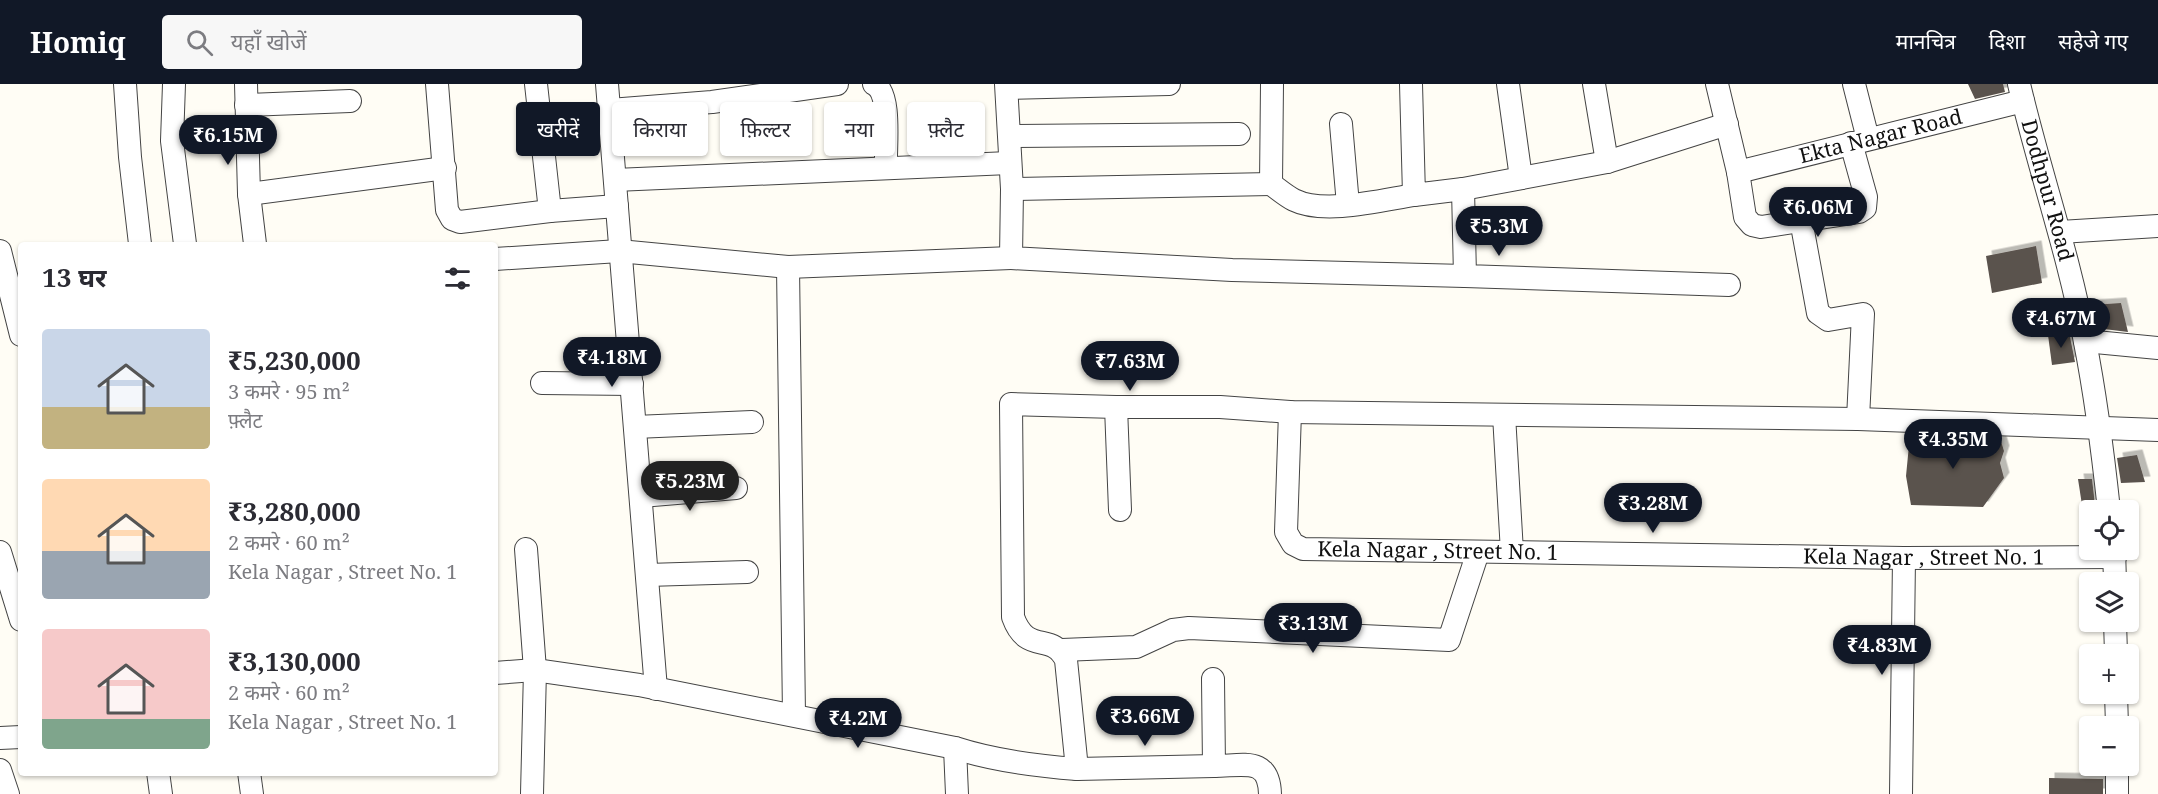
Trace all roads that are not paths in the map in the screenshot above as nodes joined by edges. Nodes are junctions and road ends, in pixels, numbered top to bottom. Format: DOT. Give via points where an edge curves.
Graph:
graph roads {
  1 [pos="125,84"];
  2 [pos="174,84"];
  3 [pos="437,84"];
  4 [pos="536,84"];
  5 [pos="607,84"];
  6 [pos="837,84"];
  7 [pos="874,84"];
  8 [pos="1169,84"];
  9 [pos="1272,84"];
  10 [pos="1411,84"];
  11 [pos="1508,84"];
  12 [pos="1594,84"];
  13 [pos="1717,84"];
  14 [pos="1854,84"];
  15 [pos="1006,86"];
  16 [pos="711,93"];
  17 [pos="2021,93"];
  18 [pos="246,94"];
  19 [pos="350,101"];
  20 [pos="610,110"];
  21 [pos="1341,124"];
  22 [pos="1727,124"];
  23 [pos="1239,134"];
  24 [pos="1010,136"];
  25 [pos="1860,141"];
  26 [pos="1607,162"];
  27 [pos="1009,163"];
  28 [pos="885,167"];
  29 [pos="445,168"];
  30 [pos="1738,172"];
  31 [pos="1521,178"];
  32 [pos="615,180"];
  33 [pos="1271,184"];
  34 [pos="1012,189"];
  35 [pos="1463,189"];
  36 [pos="249,194"];
  37 [pos="1414,195"];
  38 [pos="616,206"];
  39 [pos="1348,206"];
  40 [pos="550,211"];
  41 [pos="1801,220"];
  42 [pos="2158,226"];
  43 [pos="2060,232"];
  44 [pos="140,242"];
  45 [pos="185,242"];
  46 [pos="255,242"];
  47 [pos="0,251"];
  48 [pos="619,251"];
  49 [pos="1011,258"];
  50 [pos="498,259"];
  51 [pos="788,267"];
  52 [pos="1465,276"];
  53 [pos="1729,285"];
  54 [pos="15,286"];
  55 [pos="18,310"];
  56 [pos="2085,340"];
  57 [pos="2158,348"];
  58 [pos="542,383"];
  59 [pos="632,384"];
  60 [pos="1116,407"];
  61 [pos="1290,412"];
  62 [pos="1504,415"];
  63 [pos="1858,419"];
  64 [pos="752,422"];
  65 [pos="635,427"];
  66 [pos="2100,428"];
  67 [pos="2158,430"];
  68 [pos="736,488"];
  69 [pos="640,496"];
  70 [pos="2108,500"];
  71 [pos="1120,510"];
  72 [pos="526,549"];
  73 [pos="0,552"];
  74 [pos="1478,552"];
  75 [pos="1512,552"];
  76 [pos="2079,554"];
  77 [pos="1904,558"];
  78 [pos="747,572"];
  79 [pos="647,575"];
  80 [pos="18,610"];
  81 [pos="1062,650"];
  82 [pos="536,670"];
  83 [pos="498,673"];
  84 [pos="1213,679"];
  85 [pos="656,689"];
  86 [pos="794,715"];
  87 [pos="18,737"];
  88 [pos="0,738"];
  89 [pos="955,748"];
  90 [pos="1214,766"];
  91 [pos="1077,769"];
  92 [pos="0,770"];
  93 [pos="159,776"];
  94 [pos="250,776"];
  95 [pos="2117,776"];
  96 [pos="8,794"];
  97 [pos="161,794"];
  98 [pos="252,794"];
  99 [pos="532,794"];
  100 [pos="957,794"];
  101 [pos="1270,794"];
  102 [pos="1900,794"];
  103 [pos="2117,794"];
  1 -- 44 [label="street"];
  2 -- 45 [label="street" via="172,141"];
  3 -- 29 [label="street"];
  4 -- 40 [label="street"];
  5 -- 20 [label="street"];
  6 -- 16 [label="street"];
  7 -- 28 [label="street" via="885,98"];
  8 -- 15 [label="street"];
  9 -- 33 [label="street"];
  10 -- 37 [label="street"];
  11 -- 31 [label="street"];
  12 -- 26 [label="street"];
  13 -- 22 [label="street"];
  14 -- 25 [label="street"];
  15 -- 24 [label="street"];
  16 -- 20 [label="street"];
  17 -- 25 [label="street, Ekta Nagar Road"];
  17 -- 43 [label="street, Dodhpur Road"];
  18 -- 19 [label="street"];
  18 -- 36 [label="street"];
  20 -- 32 [label="street"];
  21 -- 39 [label="street"];
  22 -- 26 [label="street"];
  22 -- 30 [label="street"];
  23 -- 24 [label="street"];
  24 -- 27 [label="street"];
  25 -- 30 [label="street, Ekta Nagar Road"];
  25 -- 41 [label="street" via="1865,208"];
  26 -- 31 [label="street"];
  27 -- 28 [label="street"];
  27 -- 34 [label="street"];
  28 -- 32 [label="street"];
  29 -- 36 [label="street"];
  29 -- 40 [label="street" via="447,210 452,219 460,222"];
  30 -- 41 [label="street" via="1745,217 1752,225"];
  31 -- 35 [label="street"];
  32 -- 38 [label="street"];
  33 -- 34 [label="street"];
  33 -- 39 [label="street" via="1295,201"];
  34 -- 49 [label="street"];
  35 -- 37 [label="street"];
  35 -- 52 [label="street"];
  36 -- 46 [label="street"];
  37 -- 39 [label="street"];
  38 -- 40 [label="street"];
  38 -- 48 [label="street"];
  41 -- 63 [label="street" via="1818,313 1828,320 1863,314"];
  42 -- 43 [label="street"];
  43 -- 56 [label="street, Dodhpur Road"];
  47 -- 54 [label="street"];
  48 -- 50 [label="street"];
  48 -- 51 [label="street"];
  48 -- 59 [label="street"];
  49 -- 51 [label="street"];
  49 -- 52 [label="street" via="1232,270"];
  51 -- 86 [label="street"];
  52 -- 53 [label="street"];
  54 -- 55 [label="street"];
  56 -- 57 [label="street"];
  56 -- 66 [label="street, Dodhpur Road"];
  58 -- 59 [label="street"];
  59 -- 65 [label="street"];
  60 -- 61 [label="street"];
  60 -- 71 [label="street"];
  60 -- 81 [label="street" via="1011,404 1013,617 1017,630 1026,639"];
  61 -- 62 [label="street"];
  61 -- 74 [label="street, Kela Nagar , Street No. 1" via="1286,532 1293,544 1303,549"];
  62 -- 63 [label="street"];
  62 -- 75 [label="street"];
  63 -- 66 [label="street"];
  64 -- 65 [label="street"];
  65 -- 69 [label="street"];
  66 -- 67 [label="street"];
  66 -- 70 [label="street, Dodhpur Road"];
  68 -- 69 [label="street"];
  69 -- 79 [label="street"];
  72 -- 82 [label="street"];
  73 -- 80 [label="street"];
  74 -- 75 [label="street, Kela Nagar , Street No. 1"];
  74 -- 81 [label="street" via="1449,640 1189,628 1173,630 1136,647"];
  75 -- 77 [label="street, Kela Nagar , Street No. 1"];
  76 -- 77 [label="street, Kela Nagar , Street No. 1"];
  77 -- 102 [label="street"];
  78 -- 79 [label="street"];
  79 -- 85 [label="street"];
  81 -- 91 [label="street"];
  82 -- 83 [label="street"];
  82 -- 85 [label="street"];
  82 -- 99 [label="street"];
  84 -- 90 [label="street"];
  85 -- 86 [label="street"];
  86 -- 89 [label="street"];
  87 -- 88 [label="street"];
  89 -- 91 [label="street" via="1033,766"];
  89 -- 100 [label="street"];
  90 -- 91 [label="street"];
  90 -- 101 [label="street" via="1257,766 1265,770 1270,778"];
  92 -- 96 [label="street"];
  93 -- 97 [label="street"];
  94 -- 98 [label="street"];
  95 -- 103 [label="street"];
}
